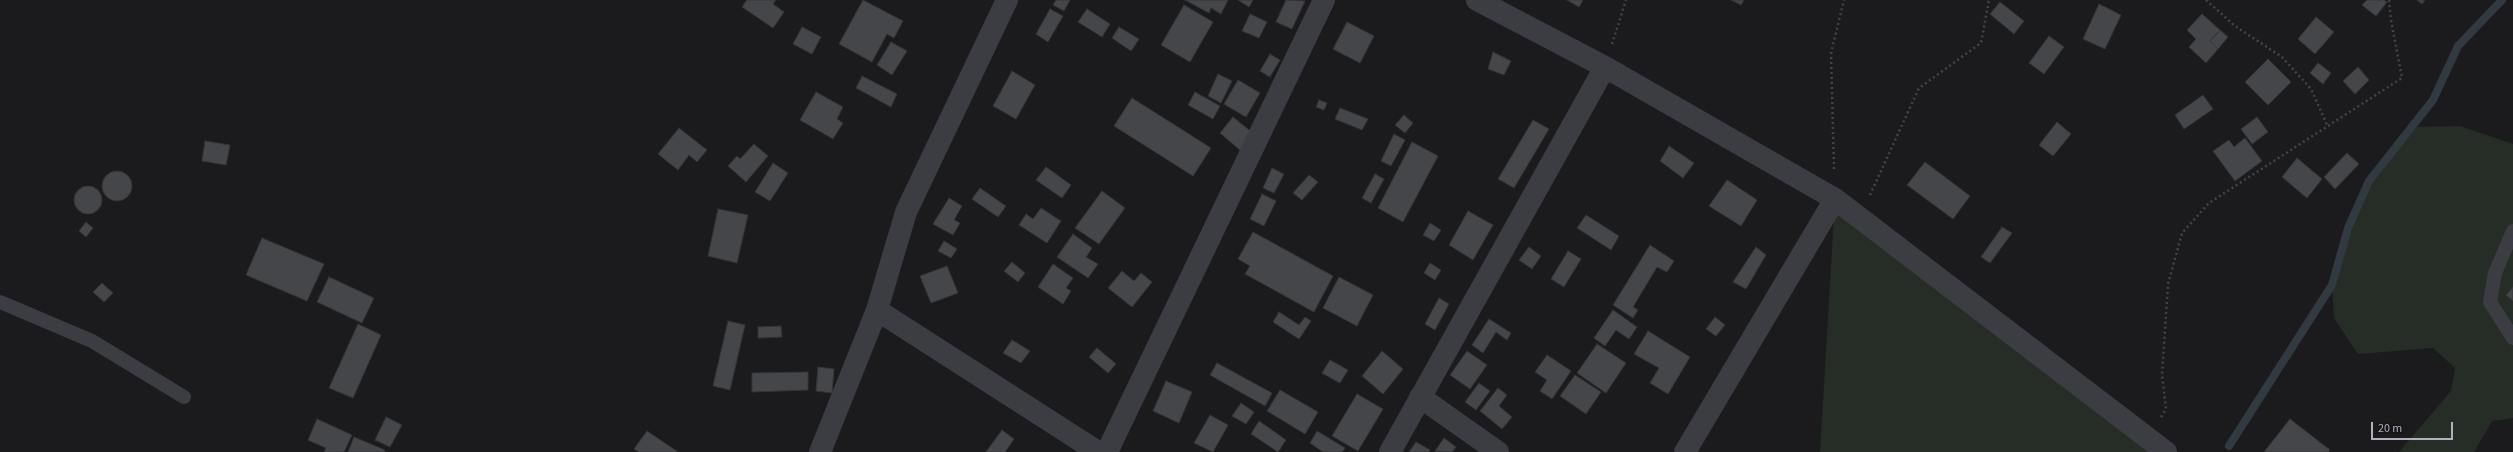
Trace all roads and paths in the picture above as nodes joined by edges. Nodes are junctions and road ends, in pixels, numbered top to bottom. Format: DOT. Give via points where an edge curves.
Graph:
graph roads {
  1 [pos="1007,0"];
  2 [pos="1324,0"];
  3 [pos="1477,0"];
  4 [pos="1626,0"];
  5 [pos="1844,0"];
  6 [pos="1989,0"];
  7 [pos="2206,0"];
  8 [pos="2389,0"];
  9 [pos="1605,67"];
  10 [pos="2327,125"];
  11 [pos="1835,199"];
  12 [pos="1857,216"];
  13 [pos="2513,231"];
  14 [pos="0,302"];
  15 [pos="877,310"];
  16 [pos="2513,338"];
  17 [pos="184,397"];
  18 [pos="1420,397"];
  19 [pos="2148,438"];
  20 [pos="820,452"];
  21 [pos="1098,452"];
  22 [pos="1107,452"];
  23 [pos="1390,452"];
  24 [pos="1498,452"];
  25 [pos="1685,452"];
  26 [pos="2166,452"];
  1 -- 15 [label="street" via="906,212"];
  2 -- 22 [label="street"];
  3 -- 9 [label="street"];
  4 -- 9 [label="path"];
  5 -- 11 [label="path" via="1831,53"];
  6 -- 12 [label="path" via="1981,43 1919,88 1878,182"];
  7 -- 10 [label="path" via="2235,26 2282,57 2311,89"];
  8 -- 10 [label="path" via="2402,78"];
  9 -- 11 [label="street"];
  9 -- 18 [label="street"];
  10 -- 19 [label="path" via="2209,203 2182,233 2168,284 2162,375 2166,409"];
  11 -- 12 [label="street"];
  11 -- 25 [label="street"];
  12 -- 19 [label="street"];
  13 -- 16 [label="lane" via="2495,273 2490,302"];
  14 -- 17 [label="lane" via="92,341"];
  15 -- 20 [label="street"];
  15 -- 21 [label="street"];
  18 -- 23 [label="street"];
  18 -- 24 [label="street"];
  19 -- 26 [label="street"];
}
